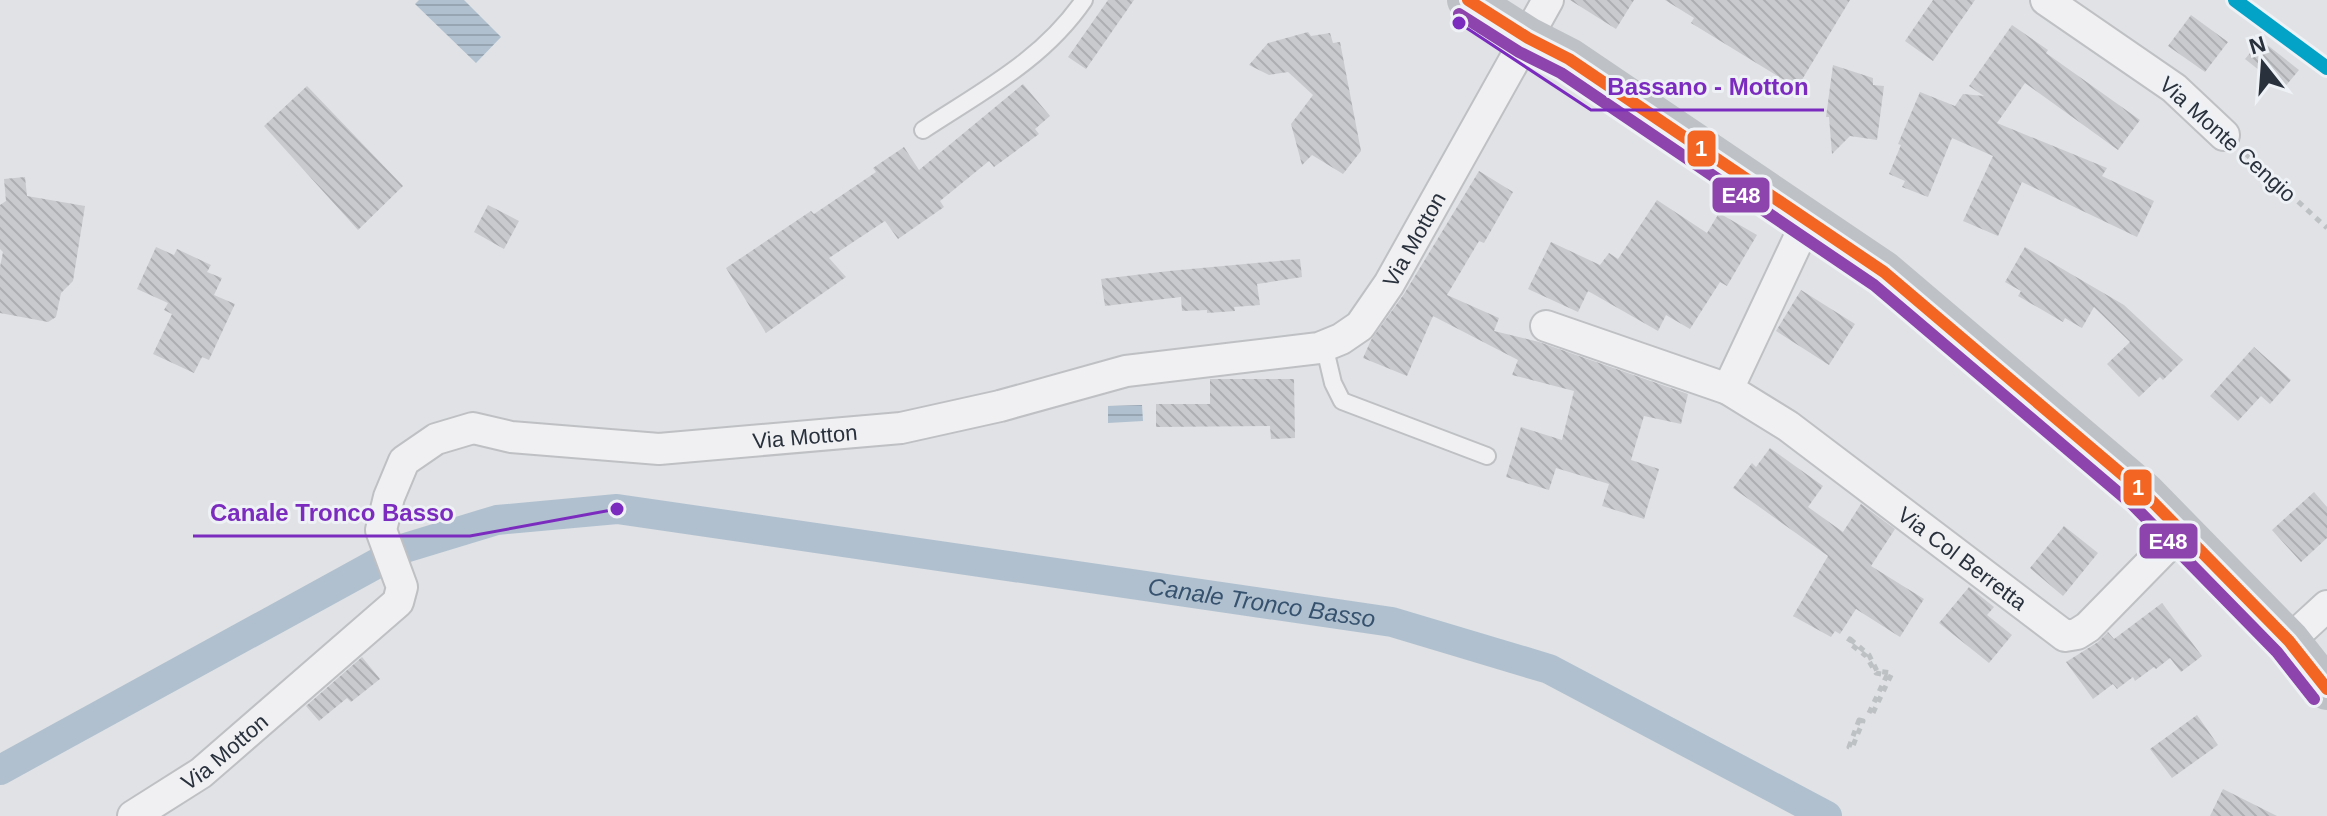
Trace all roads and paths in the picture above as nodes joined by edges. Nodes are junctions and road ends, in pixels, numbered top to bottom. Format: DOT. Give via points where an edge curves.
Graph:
graph roads {
  1 [pos="1084,0"];
  2 [pos="1468,0"];
  3 [pos="1548,0"];
  4 [pos="2046,0"];
  5 [pos="1528,38"];
  6 [pos="923,130"];
  7 [pos="2224,135"];
  8 [pos="1807,221"];
  9 [pos="2327,228"];
  10 [pos="1546,326"];
  11 [pos="1324,345"];
  12 [pos="1728,389"];
  13 [pos="1487,456"];
  14 [pos="2182,531"];
  15 [pos="2327,606"];
  16 [pos="1850,639"];
  17 [pos="2289,641"];
  18 [pos="2327,689"];
  19 [pos="1849,747"];
  20 [pos="133,816"];
  1 -- 6 [label="lane" via="1033,57"];
  2 -- 5 [label="main road"];
  3 -- 5 [label="street, Via Motton"];
  4 -- 7 [label="street, Via Monte Cengio" via="2174,88"];
  5 -- 8 [label="main road" via="1569,59"];
  5 -- 11 [label="street, Via Motton" via="1389,284 1360,326"];
  7 -- 9 [label="path, Via Monte Cengio"];
  8 -- 12 [label="street"];
  8 -- 14 [label="main road" via="1884,272"];
  10 -- 12 [label="street, Via Col Berretta"];
  11 -- 13 [label="lane" via="1342,401"];
  11 -- 20 [label="street, Via Motton" via="1126,371 901,428 659,449 511,437 473,428 436,439 404,461 381,530 402,587 398,602 201,773"];
  12 -- 14 [label="street, Via Col Berretta" via="1788,426 2065,636 2088,627"];
  14 -- 17 [label="main road"];
  15 -- 17 [label="street"];
  16 -- 16 [label="path" via="1869,655 1877,671 1892,673 1872,715 1887,675 1876,673"];
  17 -- 18 [label="main road"];
  19 -- 19 [label="path" via="1859,720 1863,721 1852,748"];
}
